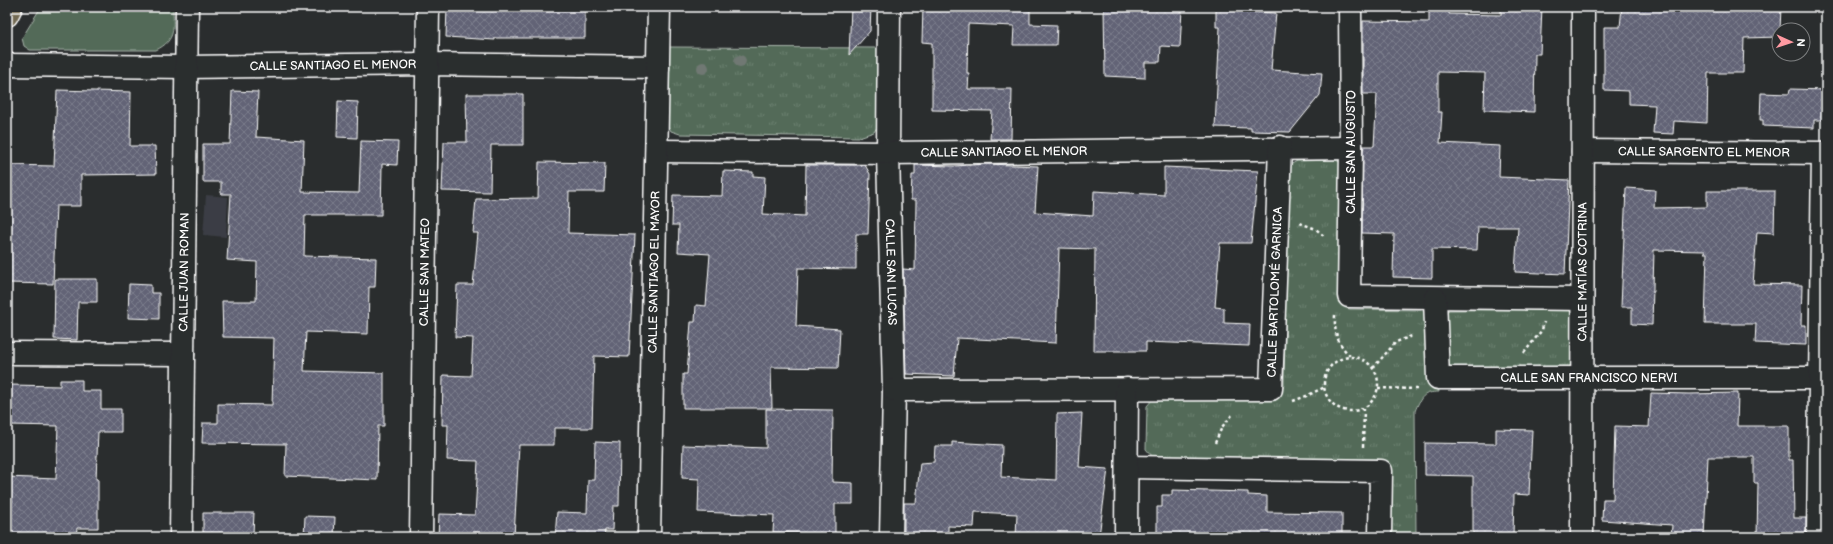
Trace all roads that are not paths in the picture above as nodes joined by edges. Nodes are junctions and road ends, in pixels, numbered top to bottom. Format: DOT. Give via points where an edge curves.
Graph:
graph roads {
  1 [pos="11,7"];
  2 [pos="187,7"];
  3 [pos="428,7"];
  4 [pos="659,7"];
  5 [pos="889,7"];
  6 [pos="1350,7"];
  7 [pos="1583,7"];
  8 [pos="7,15"];
  9 [pos="427,64"];
  10 [pos="7,65"];
  11 [pos="186,67"];
  12 [pos="658,67"];
  13 [pos="1280,148"];
  14 [pos="1351,148"];
  15 [pos="657,150"];
  16 [pos="1583,151"];
  17 [pos="888,153"];
  18 [pos="1824,153"];
  19 [pos="1435,298"];
  20 [pos="1582,299"];
  21 [pos="7,354"];
  22 [pos="183,354"];
  23 [pos="1582,378"];
  24 [pos="1820,378"];
  25 [pos="1127,389"];
  26 [pos="894,390"];
  27 [pos="1128,467"];
  28 [pos="181,537"];
  29 [pos="421,537"];
  30 [pos="649,537"];
  31 [pos="891,537"];
  32 [pos="1126,537"];
  33 [pos="1380,537"];
  34 [pos="1582,537"];
  35 [pos="1818,537"];
  1 -- 8 [label="main road"];
  2 -- 11 [label="street, CALLE JUAN ROMAN"];
  3 -- 9 [label="street, CALLE SAN MATEO"];
  4 -- 12 [label="street, CALLE SANTIAGO EL MAYOR"];
  5 -- 17 [label="street, CALLE SAN LUCAS"];
  6 -- 14 [label="street, CALLE SAN AUGUSTO"];
  7 -- 16 [label="street, CALLE MATÍAS COTRINA"];
  9 -- 11 [label="street, CALLE SANTIAGO EL MENOR"];
  9 -- 12 [label="street, CALLE SANTIAGO EL MENOR"];
  9 -- 29 [label="street, CALLE SAN MATEO"];
  10 -- 11 [label="street, CALLE SANTIAGO EL MENOR"];
  11 -- 22 [label="street, CALLE JUAN ROMAN"];
  12 -- 15 [label="street, CALLE SANTIAGO EL MAYOR"];
  13 -- 14 [label="street, CALLE SANTIAGO EL MENOR"];
  13 -- 17 [label="street, CALLE SANTIAGO EL MENOR"];
  13 -- 25 [label="street, CALLE BARTOLOMÉ GARNICA" via="1271,389"];
  14 -- 19 [label="street, CALLE SAN AUGUSTO" via="1343,304"];
  15 -- 17 [label="street, CALLE SANTIAGO EL MENOR"];
  15 -- 30 [label="street, CALLE SANTIAGO EL MAYOR"];
  16 -- 18 [label="street, CALLE SARGENTO EL MENOR"];
  16 -- 20 [label="street, CALLE MATÍAS COTRINA"];
  17 -- 26 [label="street, CALLE SAN LUCAS"];
  18 -- 24 [label="street"];
  19 -- 20 [label="street"];
  19 -- 23 [label="street, CALLE SAN FRANCISCO NERVI" via="1438,378"];
  20 -- 23 [label="street, CALLE MATÍAS COTRINA"];
  21 -- 22 [label="street"];
  22 -- 28 [label="street, CALLE JUAN ROMAN"];
  23 -- 24 [label="street, CALLE SAN FRANCISCO NERVI"];
  23 -- 34 [label="street, CALLE MATÍAS COTRINA"];
  24 -- 35 [label="street"];
  25 -- 26 [label="street, CALLE BARTOLOMÉ GARNICA"];
  25 -- 27 [label="street"];
  26 -- 31 [label="street, CALLE SAN LUCAS"];
  27 -- 32 [label="street"];
  27 -- 33 [label="street" via="1381,471"];
}
